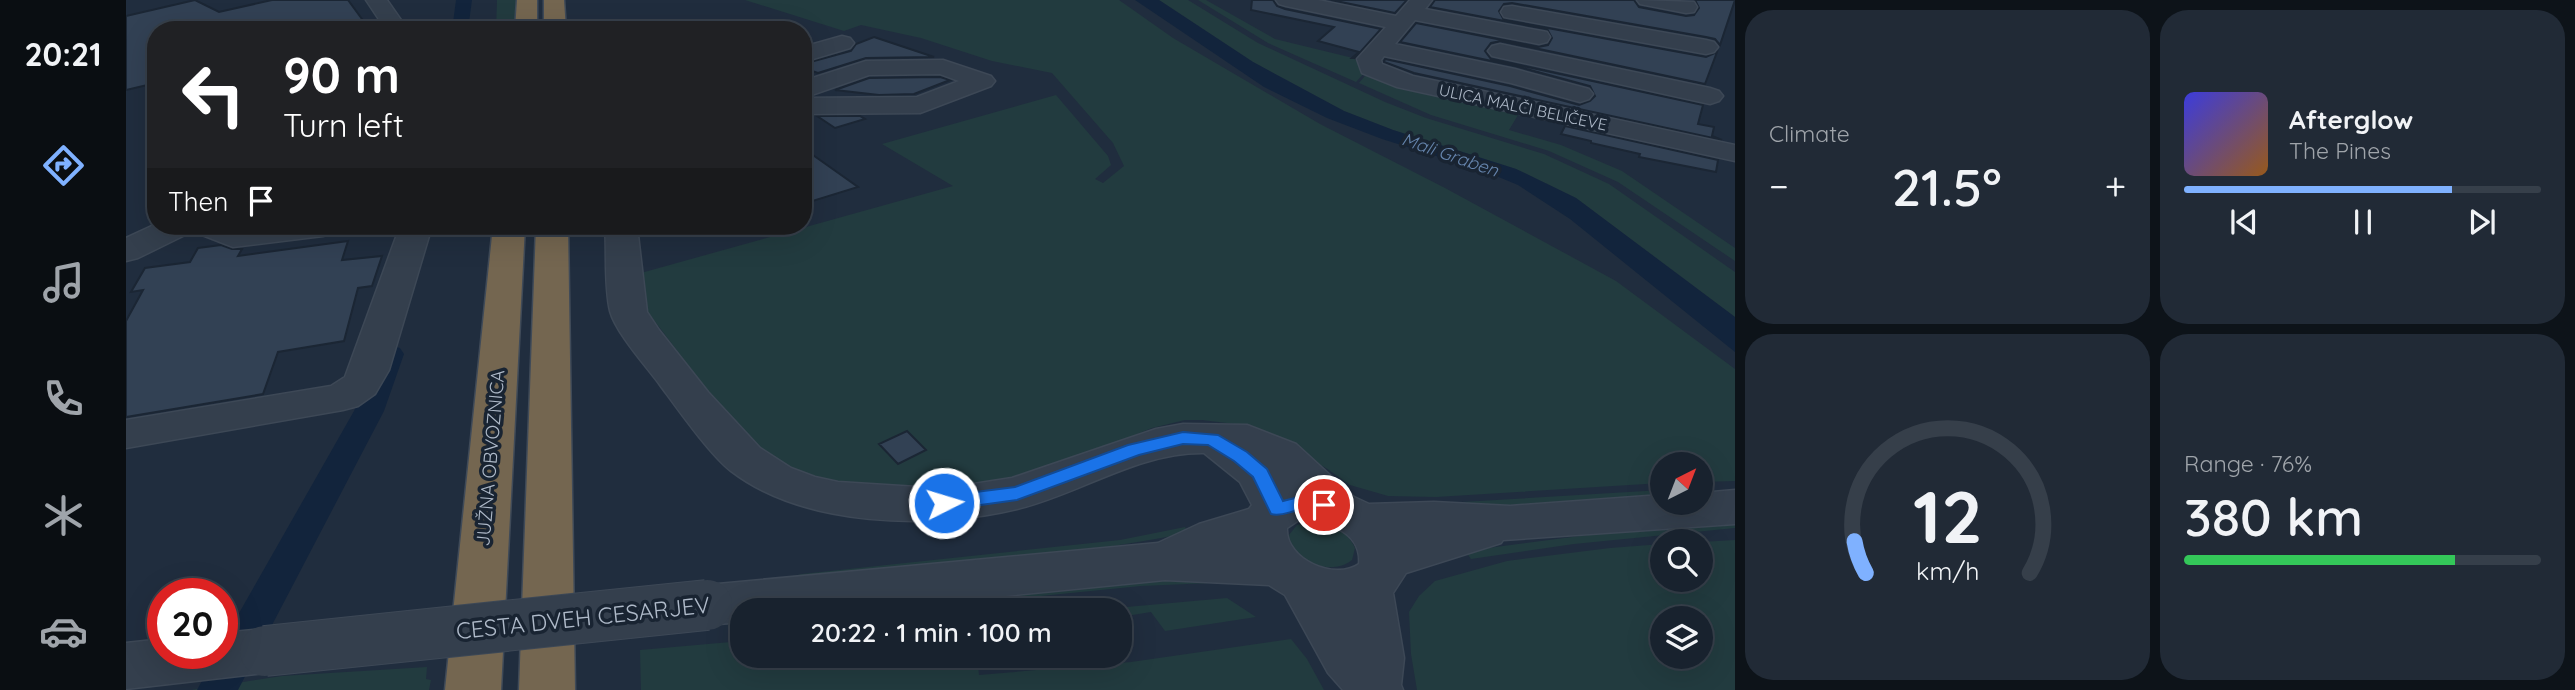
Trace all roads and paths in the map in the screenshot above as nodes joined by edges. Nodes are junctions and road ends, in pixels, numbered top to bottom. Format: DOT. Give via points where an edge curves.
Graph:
graph roads {
  1 [pos="376,0"];
  2 [pos="527,0"];
  3 [pos="554,0"];
  4 [pos="1286,0"];
  5 [pos="1381,0"];
  6 [pos="1441,0"];
  7 [pos="1535,0"];
  8 [pos="1647,0"];
  9 [pos="1686,6"];
  10 [pos="1404,20"];
  11 [pos="391,21"];
  12 [pos="526,21"];
  13 [pos="555,21"];
  14 [pos="842,43"];
  15 [pos="812,52"];
  16 [pos="1679,63"];
  17 [pos="812,87"];
  18 [pos="1710,96"];
  19 [pos="1601,99"];
  20 [pos="812,106"];
  21 [pos="1733,153"];
  22 [pos="159,235"];
  23 [pos="228,235"];
  24 [pos="249,235"];
  25 [pos="413,235"];
  26 [pos="508,235"];
  27 [pos="552,235"];
  28 [pos="622,235"];
  29 [pos="126,251"];
  30 [pos="126,435"];
  31 [pos="1212,440"];
  32 [pos="1735,507"];
  33 [pos="1362,544"];
  34 [pos="1281,545"];
  35 [pos="126,666"];
  36 [pos="1374,687"];
  37 [pos="473,690"];
  38 [pos="547,690"];
  1 -- 11 [label="street"];
  2 -- 12 [label="highway"];
  3 -- 13 [label="highway"];
  4 -- 10 [label="street"];
  5 -- 10 [label="street"];
  6 -- 7 [label="street" via="1708,39"];
  8 -- 9 [label="street"];
  10 -- 16 [label="street"];
  10 -- 18 [label="street" via="1609,76"];
  10 -- 19 [label="street" via="1515,76"];
  10 -- 21 [label="street, ULICA MALČI BELIČEVE" via="1368,58 1368,65 1393,79"];
  14 -- 15 [label="street"];
  17 -- 20 [label="street" via="866,68 943,67 982,81 919,105"];
  22 -- 29 [label="street"];
  23 -- 24 [label="street"];
  25 -- 30 [label="street" via="361,385 343,397"];
  26 -- 37 [label="highway, JUŽNA OBVOZNICA"];
  27 -- 38 [label="highway"];
  28 -- 31 [label="street" via="629,312 643,335 744,459 775,479 807,491 895,503 967,502 1017,493 1156,443 1183,438"];
  31 -- 33 [label="street" via="1247,439 1269,449 1289,463"];
  31 -- 34 [label="street" via="1260,473"];
  32 -- 33 [label="street" via="1510,523"];
  33 -- 34 [label="street" via="1311,503"];
  33 -- 34 [label="street" via="1355,589 1329,589"];
  33 -- 36 [label="street" via="1377,659"];
  34 -- 35 [label="street, CESTA DVEH CESARJEV, bridge" via="1165,561"];
  34 -- 36 [label="street" via="1347,657"];
}
